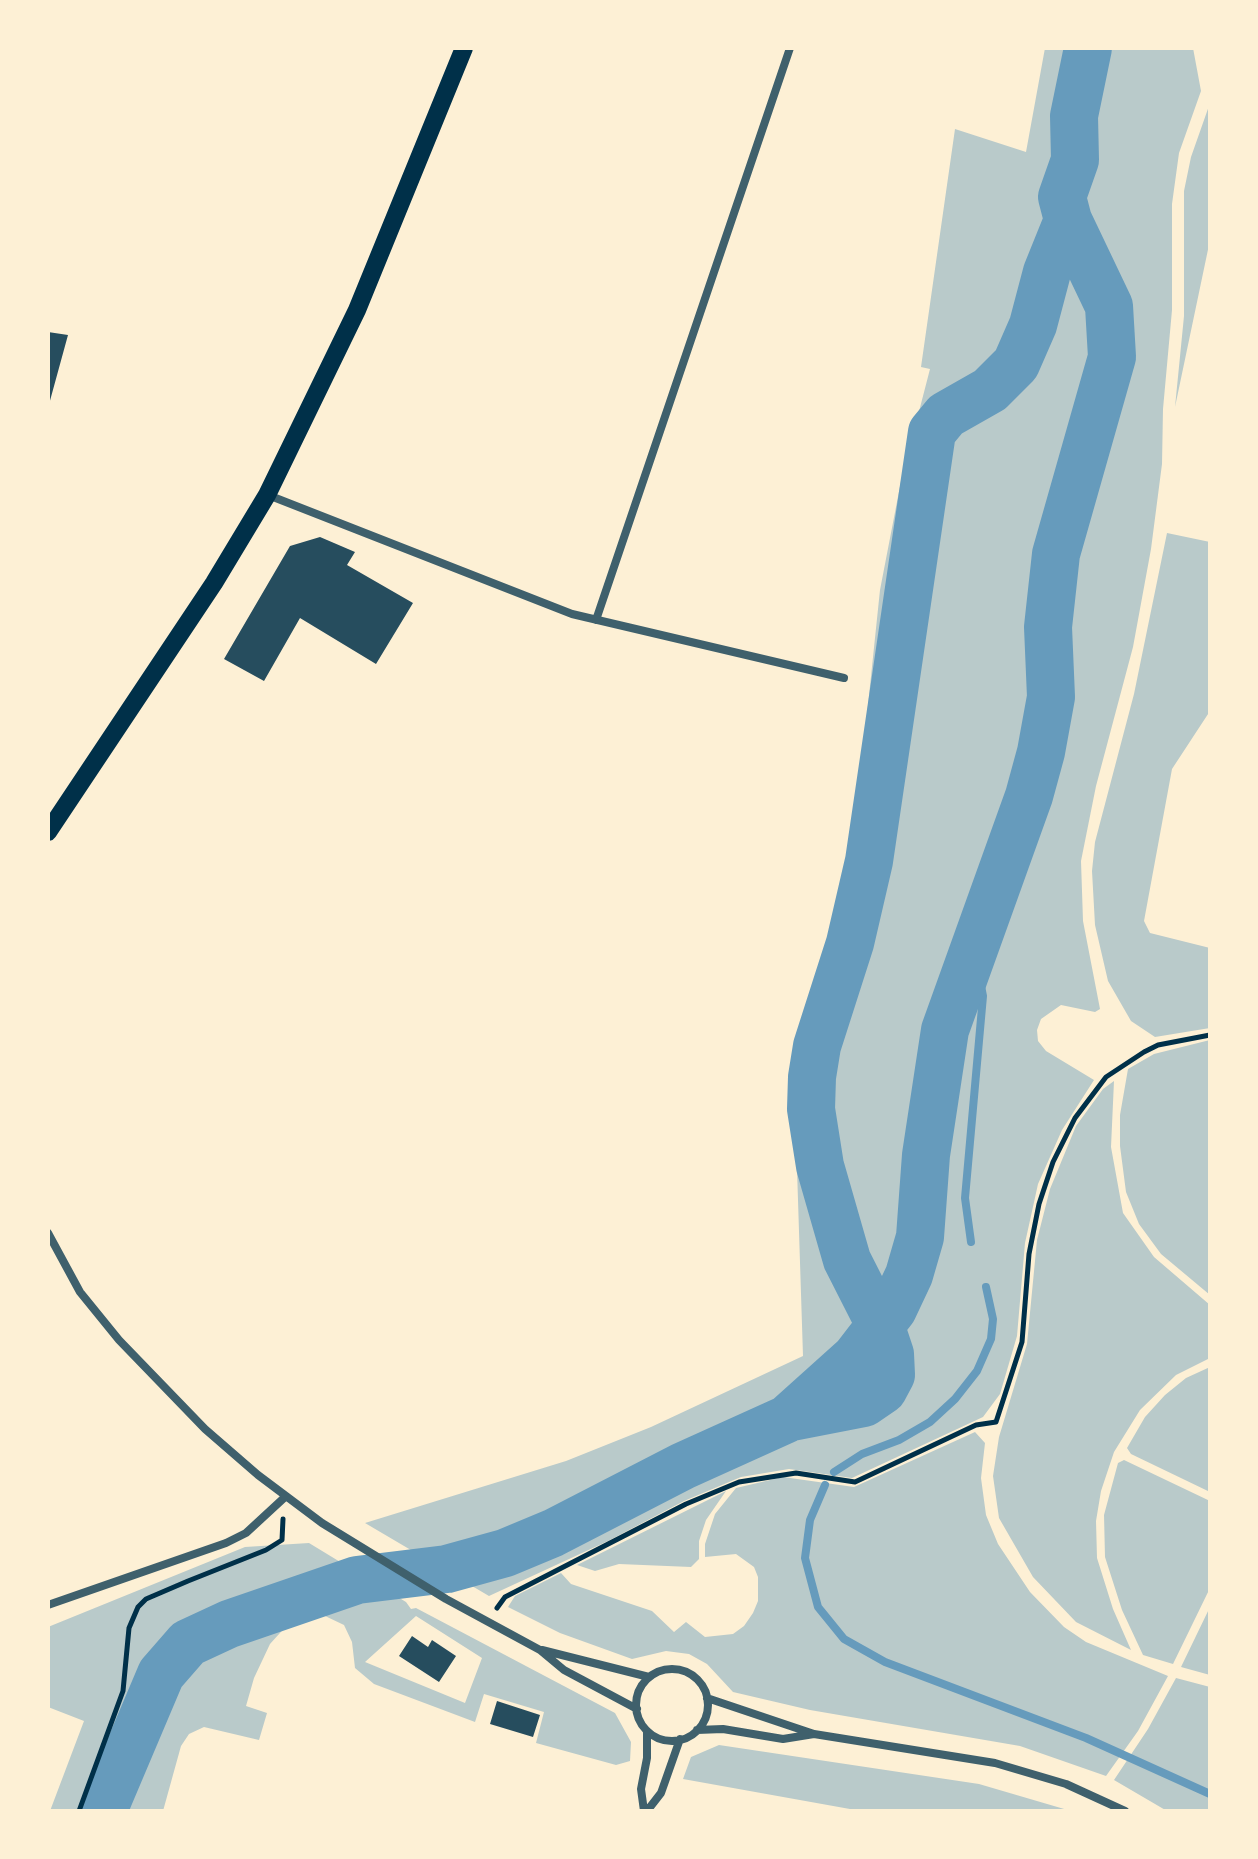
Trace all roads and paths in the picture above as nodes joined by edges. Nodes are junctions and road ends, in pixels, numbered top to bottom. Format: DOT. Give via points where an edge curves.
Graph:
graph roads {
  1 [pos="464,48"];
  2 [pos="790,48"];
  3 [pos="267,495"];
  4 [pos="596,620"];
  5 [pos="844,678"];
  6 [pos="48,832"];
  7 [pos="1210,1035"];
  8 [pos="48,1233"];
  9 [pos="285,1497"];
  10 [pos="48,1605"];
  11 [pos="486,1621"];
  12 [pos="540,1650"];
  13 [pos="649,1677"];
  14 [pos="707,1698"];
  15 [pos="637,1709"];
  16 [pos="647,1730"];
  17 [pos="697,1730"];
  18 [pos="814,1734"];
  19 [pos="680,1739"];
  20 [pos="79,1811"];
  21 [pos="645,1811"];
  22 [pos="1125,1811"];
  1 -- 3 [label="main road" via="351,324"];
  2 -- 4 [label="street"];
  3 -- 4 [label="street" via="545,605"];
  3 -- 6 [label="main road"];
  4 -- 5 [label="street"];
  7 -- 11 [label="path" via="1144,1052 1106,1077 1075,1118 1039,1204 1018,1362 996,1422 976,1425 855,1482 788,1473 731,1485 505,1597"];
  8 -- 9 [label="street" via="80,1292 135,1358 205,1429"];
  9 -- 10 [label="street" via="246,1533 226,1543"];
  9 -- 11 [label="street"];
  9 -- 20 [label="path" via="282,1540 138,1607 129,1628 123,1691"];
  11 -- 12 [label="street"];
  12 -- 13 [label="street"];
  12 -- 15 [label="street" via="564,1670"];
  13 -- 14 [label="street" via="667,1669 686,1672 698,1680"];
  13 -- 15 [label="street" via="639,1691"];
  14 -- 17 [label="street" via="707,1713"];
  14 -- 18 [label="street"];
  15 -- 16 [label="street"];
  16 -- 19 [label="street" via="660,1738"];
  16 -- 21 [label="street" via="641,1789"];
  17 -- 18 [label="street" via="783,1739"];
  17 -- 19 [label="street"];
  18 -- 22 [label="street" via="995,1763 1066,1784"];
  19 -- 21 [label="street" via="661,1793"];
}
